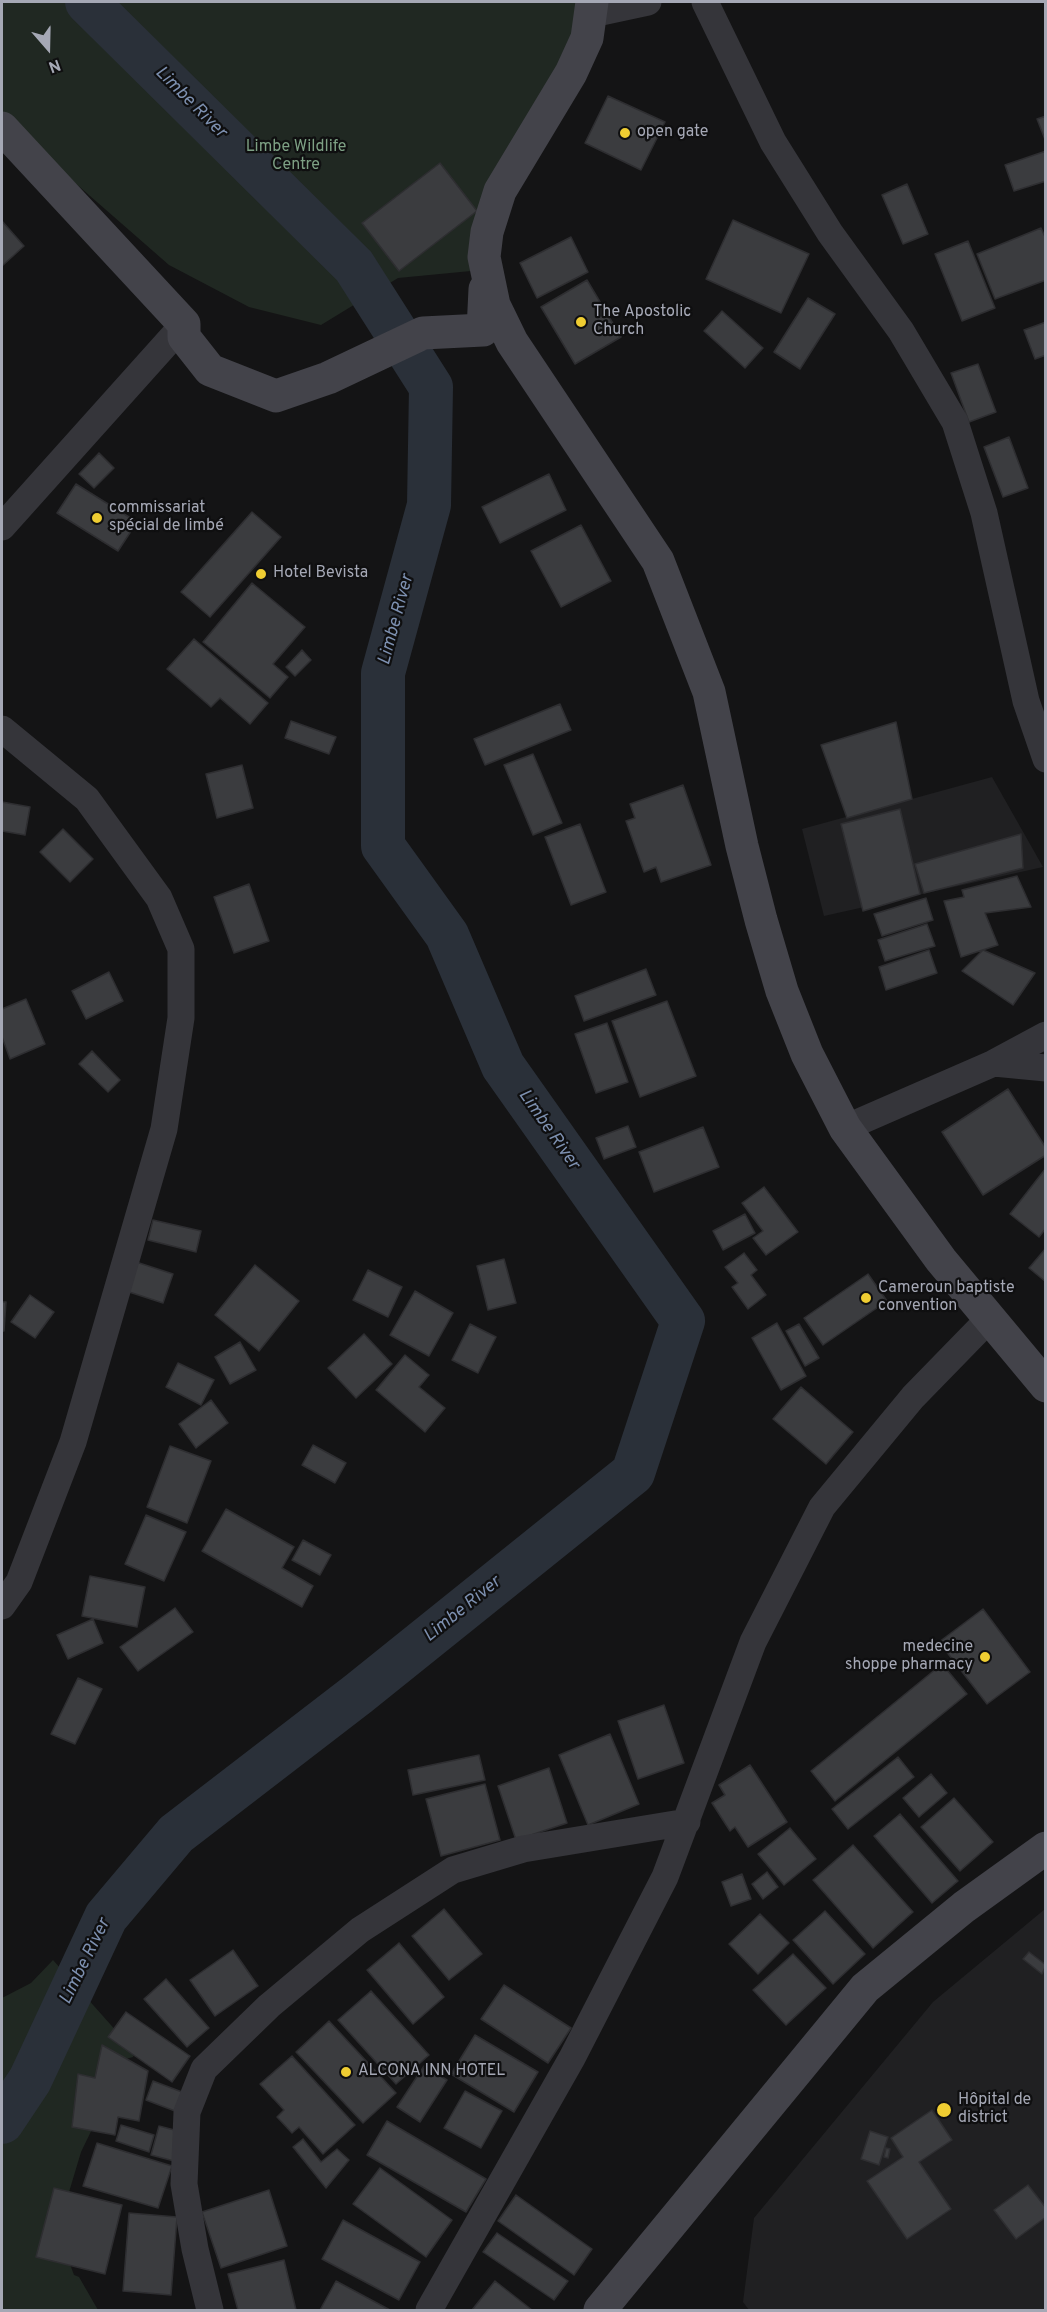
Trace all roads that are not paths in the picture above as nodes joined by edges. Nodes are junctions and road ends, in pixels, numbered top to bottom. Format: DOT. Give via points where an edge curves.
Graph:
graph roads {
  1 [pos="648,2"];
  2 [pos="705,2"];
  3 [pos="592,8"];
  4 [pos="2,128"];
  5 [pos="486,277"];
  6 [pos="184,324"];
  7 [pos="2,527"];
  8 [pos="2,729"];
  9 [pos="1046,759"];
  10 [pos="1042,1032"];
  11 [pos="994,1063"];
  12 [pos="1046,1068"];
  13 [pos="845,1128"];
  14 [pos="988,1319"];
  15 [pos="1046,1386"];
  16 [pos="2,1606"];
  17 [pos="687,1822"];
  18 [pos="1046,1848"];
  19 [pos="210,2310"];
  20 [pos="429,2310"];
  21 [pos="600,2310"];
  1 -- 3 [label="street"];
  2 -- 9 [label="street" via="773,142 830,233 901,331 955,422 984,513 1026,701"];
  3 -- 5 [label="street" via="587,38 571,73 500,190 487,232"];
  4 -- 6 [label="street"];
  5 -- 6 [label="street" via="483,330 423,333 370,360 276,396 210,370 184,337"];
  5 -- 13 [label="street" via="512,342 658,561 709,692 742,846 782,992 807,1054"];
  6 -- 7 [label="street"];
  8 -- 16 [label="street" via="87,799 159,898 181,949 181,1018 164,1129 73,1442 19,1582"];
  10 -- 11 [label="street"];
  11 -- 12 [label="street"];
  11 -- 13 [label="street"];
  13 -- 14 [label="street"];
  14 -- 15 [label="street"];
  14 -- 17 [label="street" via="913,1397 822,1507 753,1642"];
  17 -- 19 [label="street" via="523,1849 453,1870 360,1930 269,2006 204,2069 187,2112 184,2184"];
  17 -- 20 [label="street" via="665,1877 572,2058"];
  18 -- 21 [label="street" via="964,1907 865,1988"];
}
